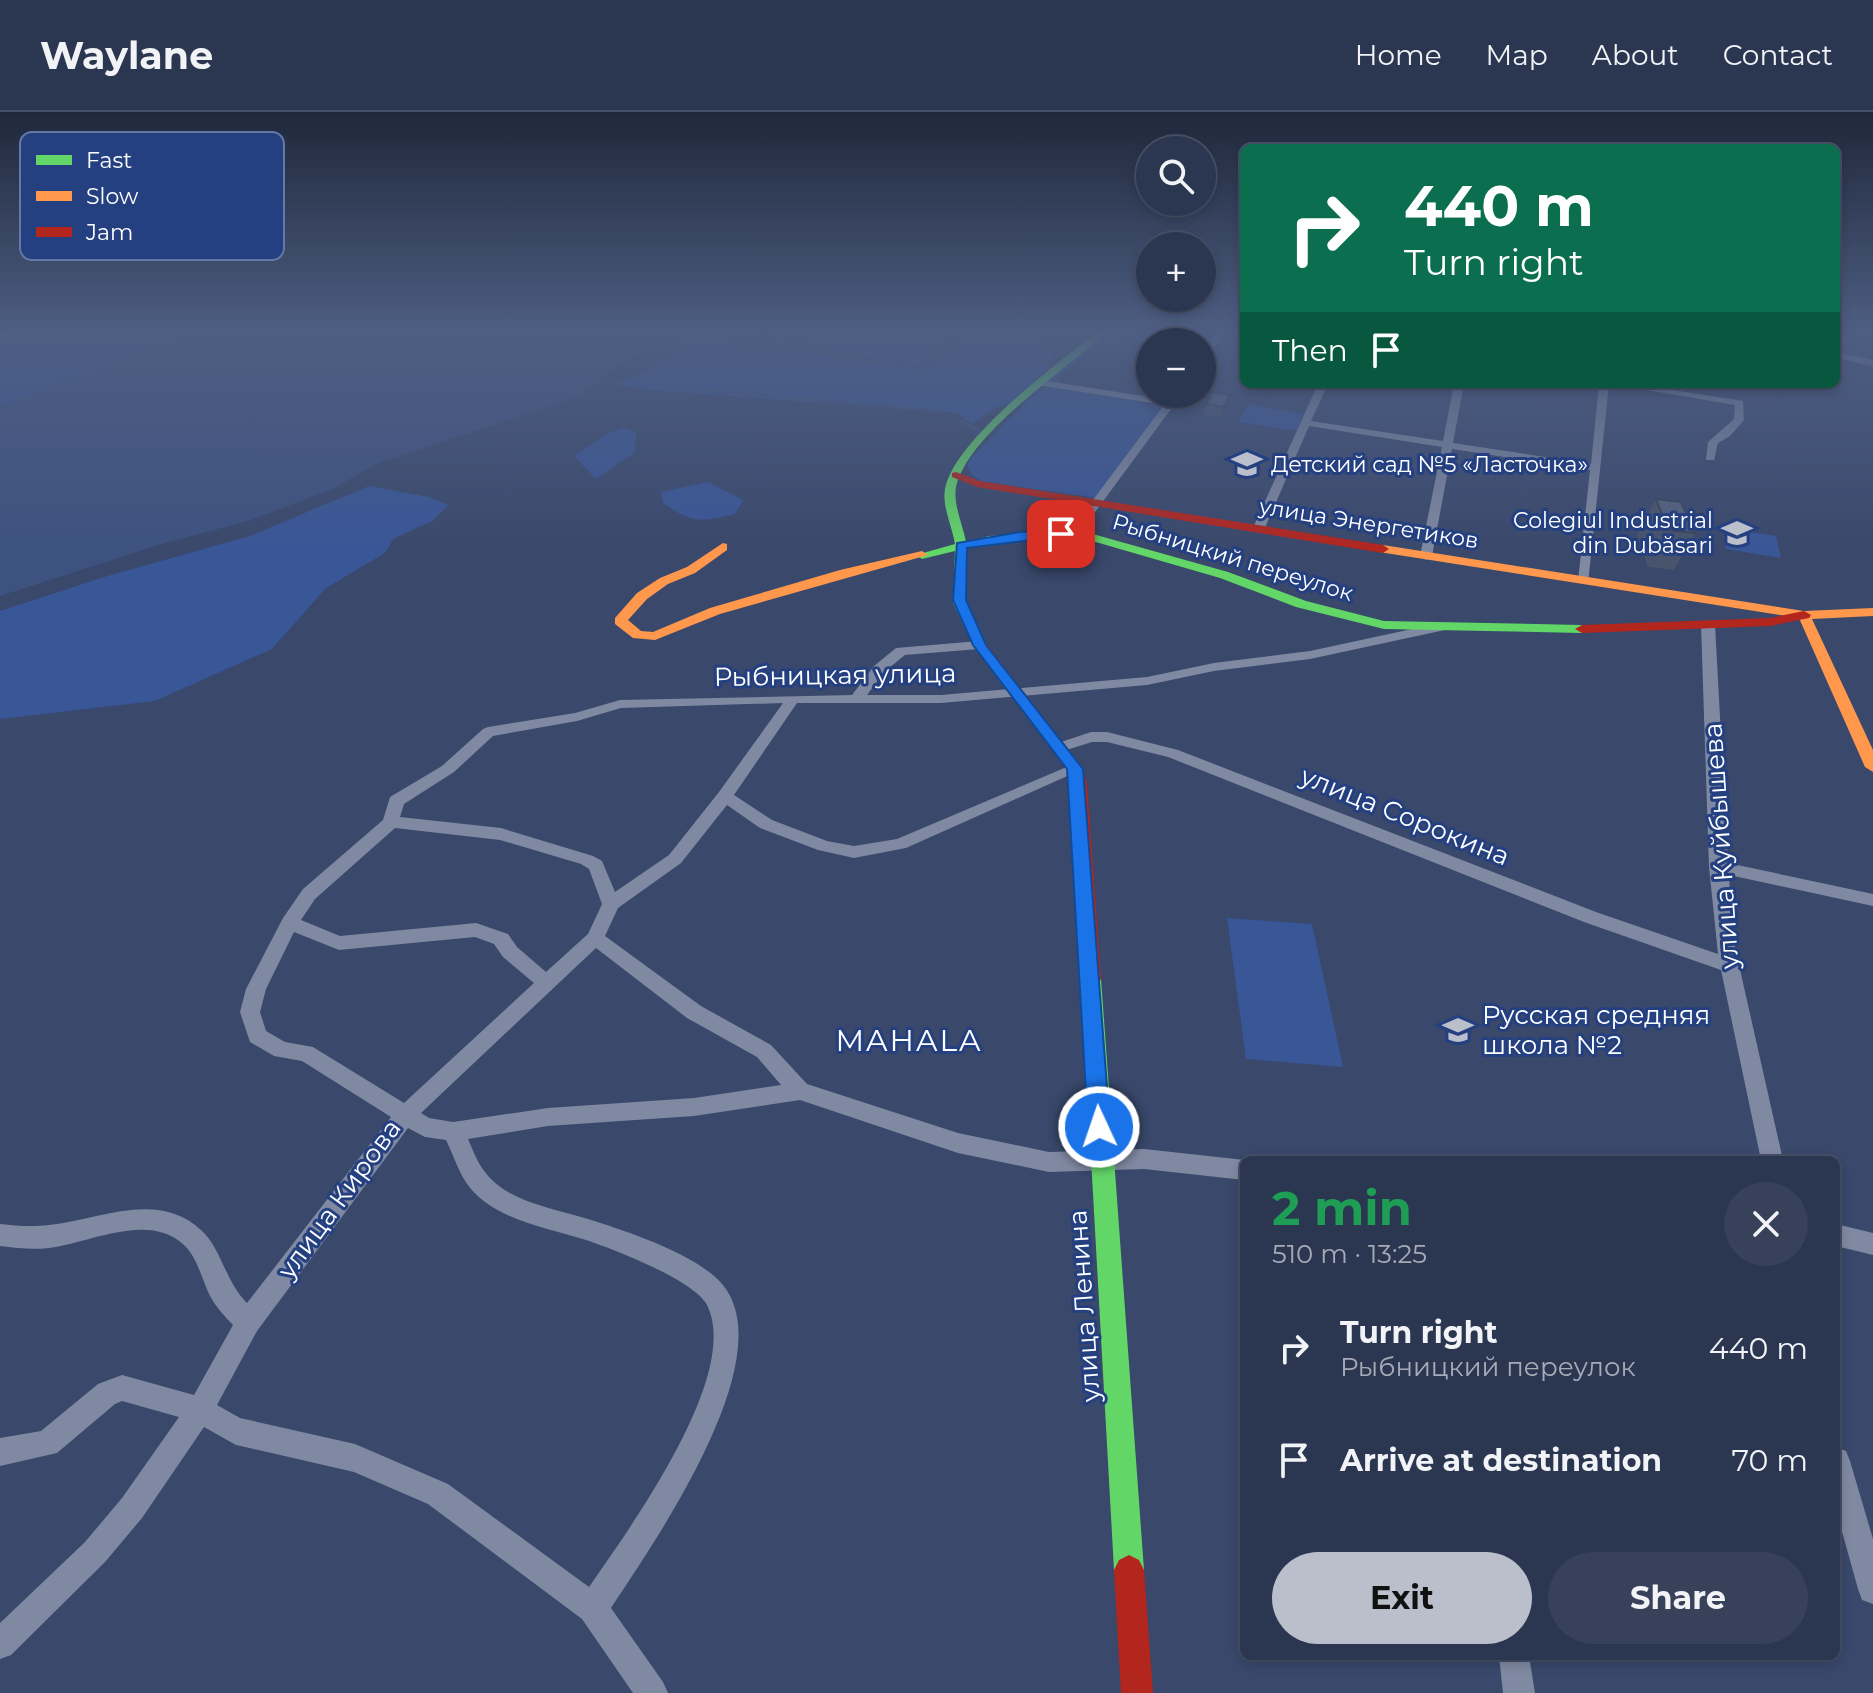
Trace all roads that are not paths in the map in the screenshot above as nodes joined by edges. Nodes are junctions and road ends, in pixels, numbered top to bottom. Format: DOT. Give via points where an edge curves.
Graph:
graph roads {
  1 [pos="1019,404"];
  2 [pos="1314,404"];
  3 [pos="1455,404"];
  4 [pos="1602,404"];
  5 [pos="1740,404"];
  6 [pos="1166,408"];
  7 [pos="1306,423"];
  8 [pos="1448,445"];
  9 [pos="1710,458"];
  10 [pos="1595,468"];
  11 [pos="956,475"];
  12 [pos="1097,504"];
  13 [pos="1258,530"];
  14 [pos="1075,532"];
  15 [pos="961,545"];
  16 [pos="723,547"];
  17 [pos="1426,556"];
  18 [pos="1584,581"];
  19 [pos="1873,612"];
  20 [pos="1804,615"];
  21 [pos="1708,625"];
  22 [pos="1440,627"];
  23 [pos="979,645"];
  24 [pos="1013,692"];
  25 [pos="793,699"];
  26 [pos="856,699"];
  27 [pos="1060,747"];
  28 [pos="1873,767"];
  29 [pos="1075,769"];
  30 [pos="725,796"];
  31 [pos="391,822"];
  32 [pos="1718,867"];
  33 [pos="1873,900"];
  34 [pos="611,904"];
  35 [pos="289,923"];
  36 [pos="595,938"];
  37 [pos="1727,965"];
  38 [pos="545,982"];
  39 [pos="800,1091"];
  40 [pos="404,1116"];
  41 [pos="453,1132"];
  42 [pos="1771,1156"];
  43 [pos="1101,1159"];
  44 [pos="1240,1170"];
  45 [pos="0,1235"];
  46 [pos="1840,1236"];
  47 [pos="1873,1244"];
  48 [pos="248,1322"];
  49 [pos="200,1410"];
  50 [pos="0,1452"];
  51 [pos="1840,1475"];
  52 [pos="1873,1589"];
  53 [pos="593,1608"];
  54 [pos="0,1644"];
  55 [pos="1515,1660"];
  56 [pos="652,1693"];
  57 [pos="1137,1693"];
  58 [pos="1519,1693"];
  1 -- 11 [label="street" via="962,460"];
  2 -- 7 [label="street"];
  3 -- 8 [label="street"];
  4 -- 10 [label="street"];
  5 -- 9 [label="street" via="1739,420 1713,442"];
  6 -- 12 [label="street"];
  7 -- 8 [label="street"];
  7 -- 13 [label="street"];
  8 -- 10 [label="street"];
  8 -- 17 [label="street"];
  10 -- 18 [label="street"];
  11 -- 12 [label="street, улица Энергетиков" via="977,484"];
  11 -- 15 [label="street" via="951,498"];
  12 -- 13 [label="street, улица Энергетиков"];
  12 -- 14 [label="street"];
  13 -- 17 [label="street, улица Энергетиков"];
  14 -- 15 [label="street, Рыбницкий переулок"];
  14 -- 22 [label="street, Рыбницкий переулок" via="1369,623"];
  15 -- 16 [label="street, Рыбницкий переулок" via="770,594 655,636 638,635 620,621 642,596"];
  15 -- 23 [label="street" via="959,600"];
  17 -- 18 [label="street, улица Энергетиков"];
  18 -- 20 [label="street, улица Энергетиков"];
  19 -- 20 [label="street, улица Энергетиков"];
  20 -- 21 [label="street, Рыбницкий переулок"];
  20 -- 28 [label="street"];
  21 -- 22 [label="street, Рыбницкий переулок"];
  21 -- 32 [label="street, улица Куйбышева"];
  22 -- 24 [label="street, Рыбницкая улица" via="1147,681"];
  23 -- 24 [label="street"];
  23 -- 26 [label="street" via="901,651"];
  24 -- 26 [label="street, Рыбницкая улица"];
  24 -- 27 [label="street"];
  25 -- 26 [label="street, Рыбницкая улица"];
  25 -- 30 [label="street"];
  25 -- 31 [label="street, Рыбницкая улица" via="620,704 577,717 496,729 448,769 396,801"];
  27 -- 29 [label="street"];
  27 -- 37 [label="street, улица Сорокина" via="1107,737 1173,753 1590,917"];
  29 -- 30 [label="street" via="900,844 854,852 766,824"];
  29 -- 43 [label="street, улица Ленина"];
  30 -- 34 [label="street" via="675,859"];
  31 -- 34 [label="street" via="501,834 587,860 596,865"];
  31 -- 35 [label="street, улица Кирова" via="309,894"];
  32 -- 33 [label="street"];
  32 -- 37 [label="street, улица Куйбышева"];
  34 -- 36 [label="street"];
  35 -- 38 [label="street" via="339,943 476,930 501,939"];
  35 -- 40 [label="street, улица Кирова" via="253,1000 250,1012 257,1036 281,1050 306,1053"];
  36 -- 38 [label="street"];
  36 -- 39 [label="street" via="694,1012 764,1051"];
  37 -- 42 [label="street, улица Куйбышева"];
  38 -- 40 [label="street"];
  39 -- 41 [label="street"];
  39 -- 43 [label="street" via="958,1143 1049,1162"];
  40 -- 41 [label="street"];
  40 -- 48 [label="street, улица Кирова"];
  41 -- 53 [label="street" via="479,1181 505,1200 599,1233 688,1273 718,1297 725,1324 724,1368 697,1439 681,1473"];
  43 -- 44 [label="street"];
  43 -- 57 [label="street, улица Ленина"];
  45 -- 48 [label="street" via="35,1240 130,1217 156,1220 193,1237 223,1296"];
  46 -- 47 [label="street"];
  48 -- 49 [label="street, улица Кирова"];
  49 -- 50 [label="street" via="122,1388 107,1393 47,1443"];
  49 -- 53 [label="street" via="236,1431 355,1458 438,1494"];
  49 -- 54 [label="street, улица Кирова" via="95,1552"];
  51 -- 52 [label="street"];
  53 -- 56 [label="street"];
  55 -- 58 [label="street"];
}
